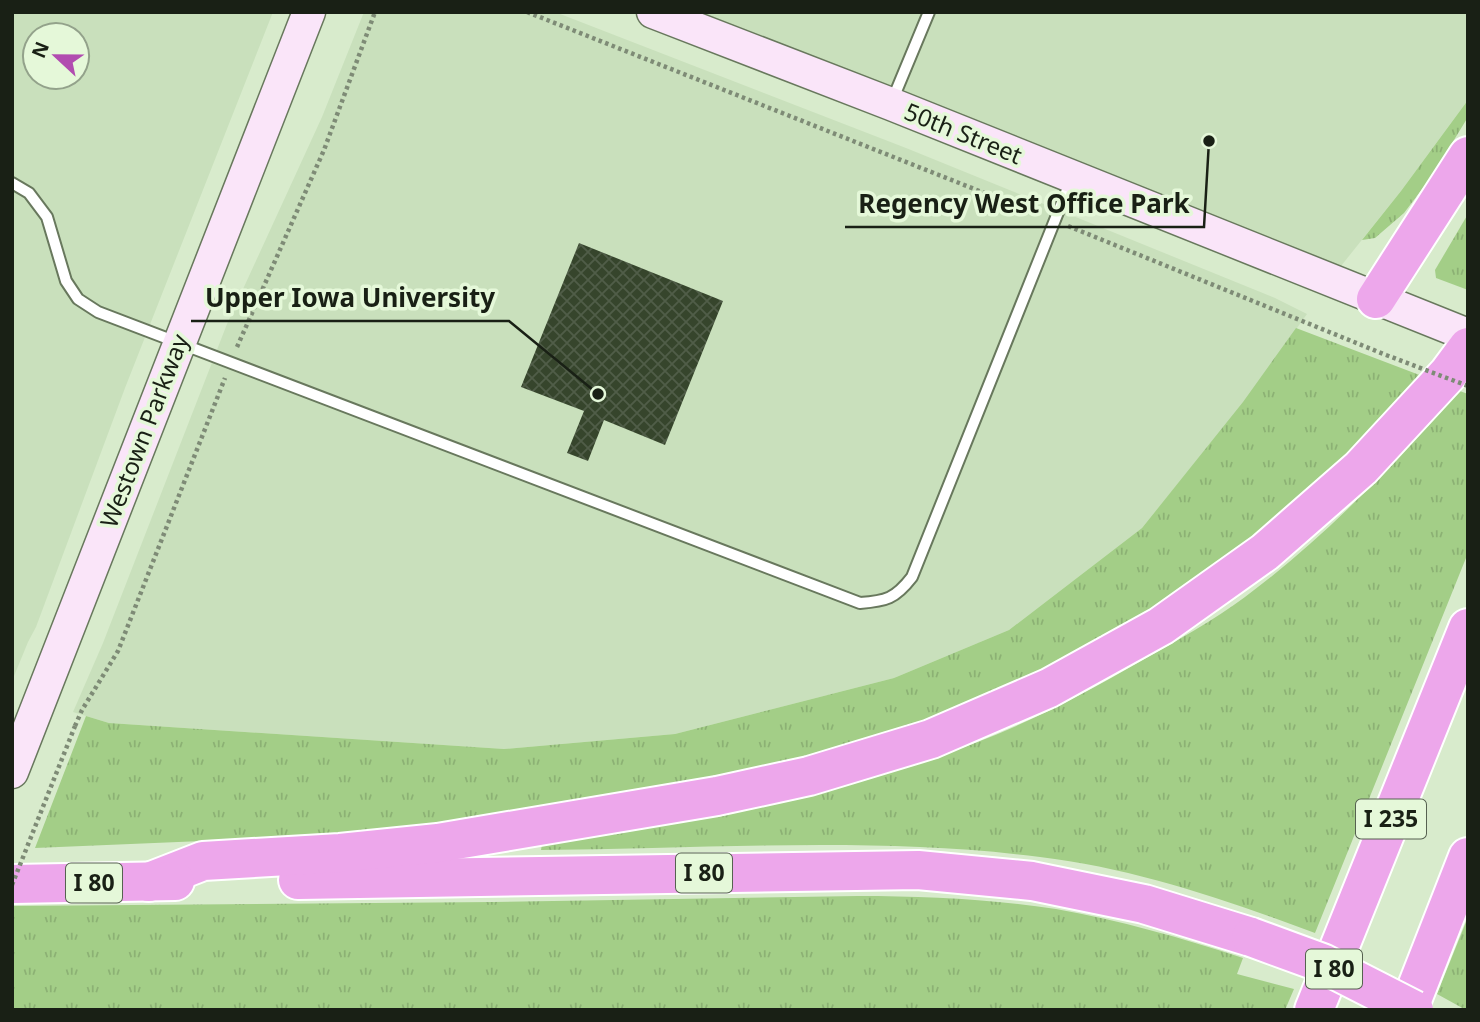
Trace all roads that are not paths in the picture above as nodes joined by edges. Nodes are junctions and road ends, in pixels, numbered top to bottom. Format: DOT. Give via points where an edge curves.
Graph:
graph roads {
  1 [pos="309,12"];
  2 [pos="653,12"];
  3 [pos="929,12"];
  4 [pos="891,104"];
  5 [pos="1468,156"];
  6 [pos="1072,178"];
  7 [pos="12,183"];
  8 [pos="1376,299"];
  9 [pos="1468,335"];
  10 [pos="179,343"];
  11 [pos="1468,347"];
  12 [pos="1468,628"];
  13 [pos="12,772"];
  14 [pos="1468,857"];
  15 [pos="149,882"];
  16 [pos="19,883"];
  17 [pos="1314,1010"];
  18 [pos="1408,1010"];
  19 [pos="1414,1010"];
  1 -- 10 [label="main road, Westown Parkway"];
  2 -- 4 [label="main road, 50th Street"];
  3 -- 4 [label="lane"];
  4 -- 6 [label="main road, 50th Street"];
  5 -- 8 [label="highway"];
  6 -- 8 [label="main road, 50th Street"];
  6 -- 10 [label="lane" via="912,577 884,601 860,603"];
  7 -- 10 [label="lane" via="29,193 47,217 66,281 78,299 97,312"];
  8 -- 9 [label="main road, 50th Street"];
  10 -- 13 [label="main road, Westown Parkway"];
  11 -- 15 [label="highway" via="1362,468 1265,552 1161,626 1060,682 931,739 809,776 717,796 438,843 203,861"];
  12 -- 17 [label="highway, I 235"];
  14 -- 18 [label="highway"];
  15 -- 16 [label="highway, I 80"];
  15 -- 19 [label="highway, I 80, bridge" via="918,870 1044,883 1144,904 1322,963"];
}
